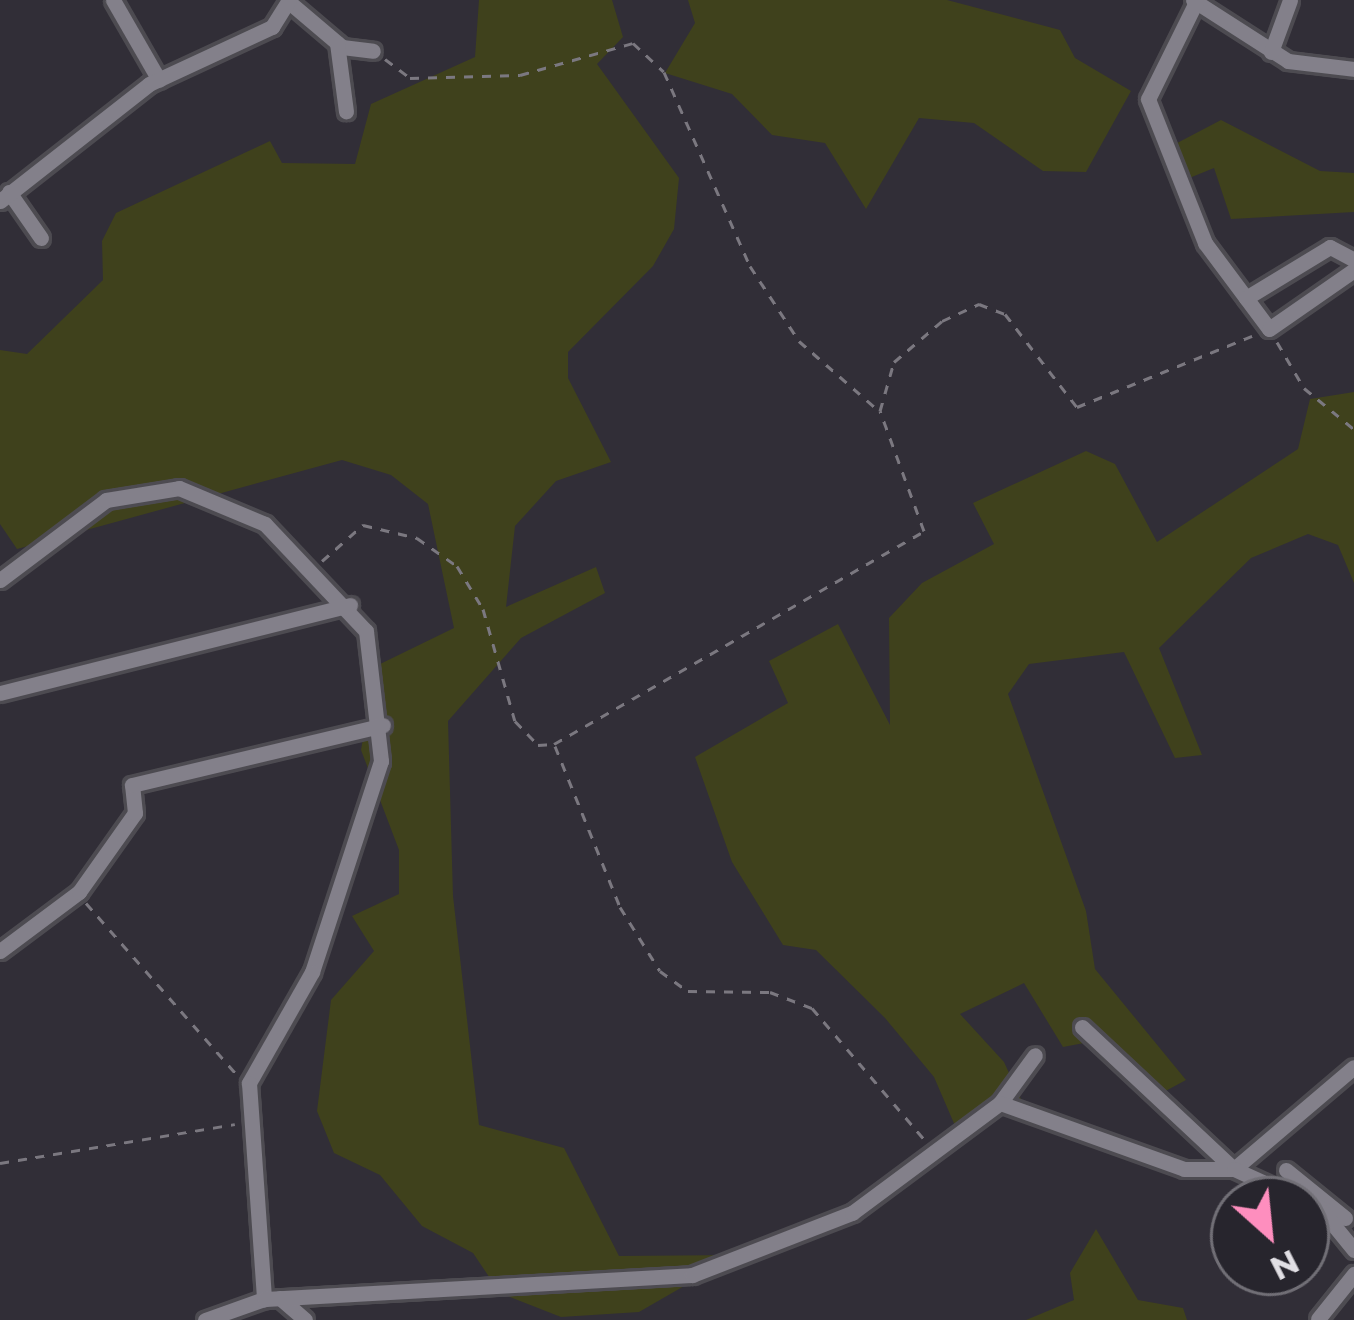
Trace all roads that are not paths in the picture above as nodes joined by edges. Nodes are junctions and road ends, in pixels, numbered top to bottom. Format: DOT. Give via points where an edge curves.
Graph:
graph roads {
  1 [pos="113,0"];
  2 [pos="1290,0"];
  3 [pos="289,1"];
  4 [pos="1194,1"];
  5 [pos="337,43"];
  6 [pos="374,51"];
  7 [pos="1271,52"];
  8 [pos="1354,69"];
  9 [pos="158,80"];
  10 [pos="346,111"];
  11 [pos="4,196"];
  12 [pos="40,238"];
  13 [pos="1354,260"];
  14 [pos="1354,270"];
  15 [pos="1246,298"];
  16 [pos="0,580"];
  17 [pos="350,605"];
  18 [pos="0,693"];
  19 [pos="383,725"];
  20 [pos="0,951"];
  21 [pos="1082,1027"];
  22 [pos="1035,1055"];
  23 [pos="1354,1067"];
  24 [pos="1000,1103"];
  25 [pos="1234,1169"];
  26 [pos="1286,1170"];
  27 [pos="1249,1176"];
  28 [pos="1349,1219"];
  29 [pos="1330,1220"];
  30 [pos="1354,1250"];
  31 [pos="1354,1274"];
  32 [pos="272,1298"];
  33 [pos="1318,1319"];
  34 [pos="205,1320"];
  35 [pos="305,1320"];
  1 -- 9 [label="street"];
  2 -- 7 [label="street"];
  3 -- 5 [label="street"];
  3 -- 9 [label="street" via="249,41"];
  4 -- 7 [label="street"];
  4 -- 15 [label="street" via="1148,99 1150,126 1186,174 1204,244"];
  5 -- 6 [label="street"];
  5 -- 10 [label="street"];
  7 -- 8 [label="street"];
  9 -- 11 [label="street"];
  11 -- 12 [label="street"];
  13 -- 15 [label="street" via="1330,247"];
  14 -- 15 [label="street" via="1269,329"];
  16 -- 17 [label="street" via="106,500 148,488 214,497 317,568"];
  17 -- 18 [label="street"];
  17 -- 19 [label="street" via="366,631"];
  19 -- 20 [label="street" via="132,785 135,813 79,892"];
  19 -- 32 [label="street" via="311,972 250,1078"];
  21 -- 25 [label="street"];
  22 -- 24 [label="street"];
  23 -- 25 [label="street"];
  24 -- 25 [label="street" via="1184,1169"];
  24 -- 32 [label="street" via="852,1213 662,1282"];
  25 -- 27 [label="street"];
  26 -- 28 [label="street"];
  29 -- 30 [label="street"];
  31 -- 33 [label="street"];
  32 -- 34 [label="street"];
  32 -- 35 [label="street"];
}
